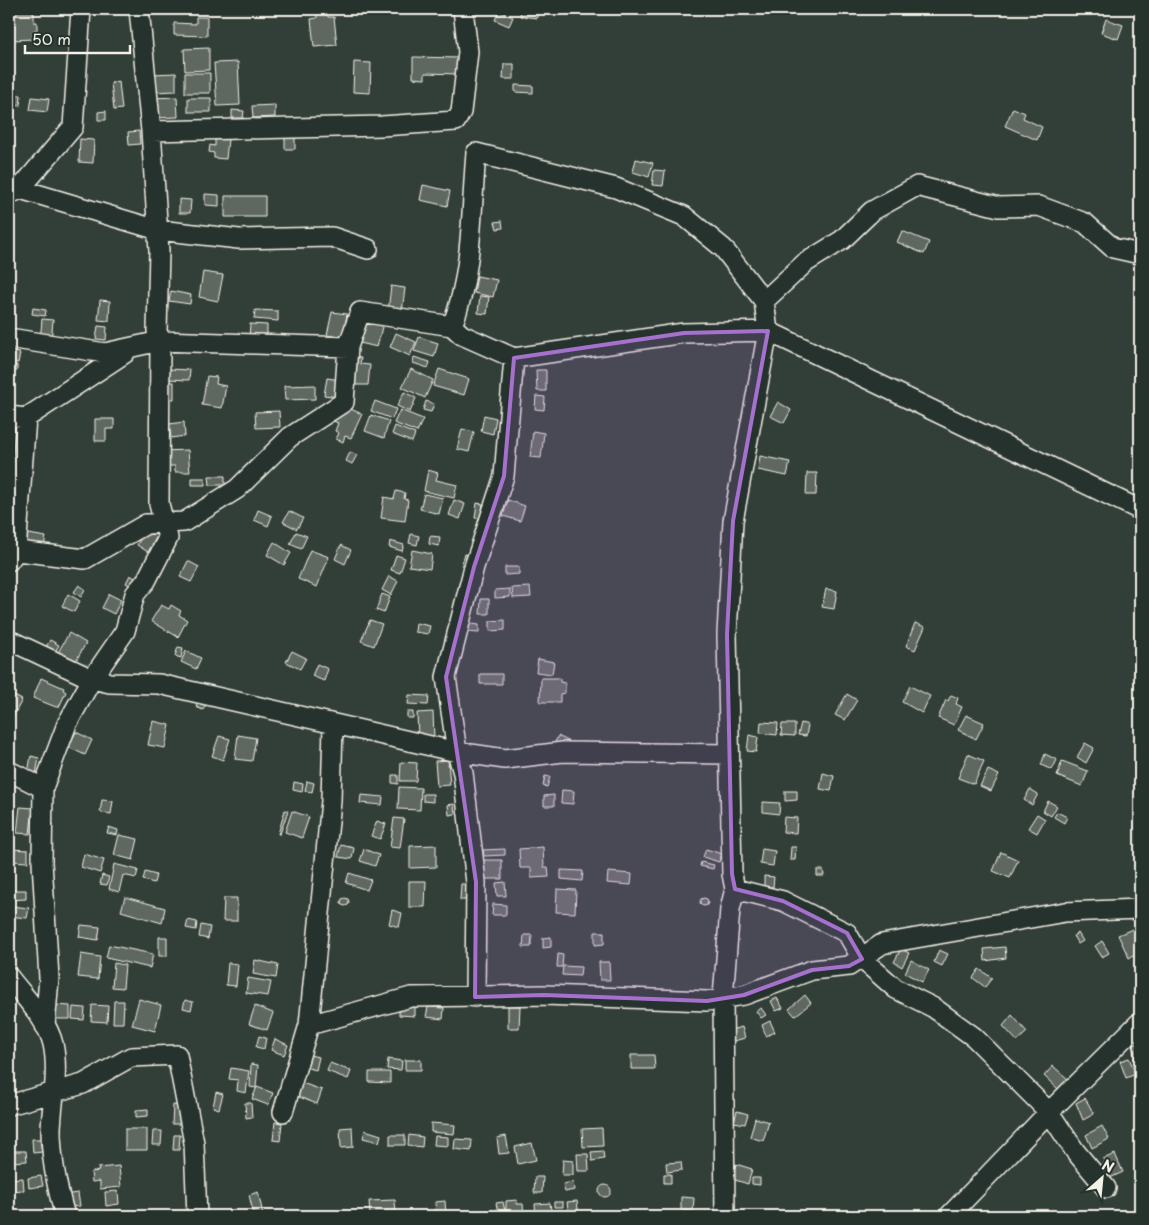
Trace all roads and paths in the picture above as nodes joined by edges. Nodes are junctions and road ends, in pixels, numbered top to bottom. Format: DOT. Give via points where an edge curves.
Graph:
graph roads {
  1 [pos="81,9"];
  2 [pos="139,9"];
  3 [pos="463,9"];
  4 [pos="151,131"];
  5 [pos="12,191"];
  6 [pos="158,230"];
  7 [pos="368,249"];
  8 [pos="1140,254"];
  9 [pos="764,301"];
  10 [pos="452,326"];
  11 [pos="768,331"];
  12 [pos="9,338"];
  13 [pos="160,341"];
  14 [pos="135,346"];
  15 [pos="348,347"];
  16 [pos="514,358"];
  17 [pos="17,417"];
  18 [pos="1140,510"];
  19 [pos="164,523"];
  20 [pos="11,554"];
  21 [pos="9,640"];
  22 [pos="92,679"];
  23 [pos="333,725"];
  24 [pos="457,752"];
  25 [pos="729,754"];
  26 [pos="9,771"];
  27 [pos="43,788"];
  28 [pos="735,889"];
  29 [pos="1140,909"];
  30 [pos="862,958"];
  31 [pos="9,976"];
  32 [pos="475,997"];
  33 [pos="723,997"];
  34 [pos="1140,1022"];
  35 [pos="309,1025"];
  36 [pos="45,1026"];
  37 [pos="54,1092"];
  38 [pos="9,1105"];
  39 [pos="282,1112"];
  40 [pos="1049,1112"];
  41 [pos="1106,1188"];
  42 [pos="65,1216"];
  43 [pos="197,1216"];
  44 [pos="725,1216"];
  45 [pos="949,1216"];
  1 -- 5 [label="street" via="73,127"];
  2 -- 4 [label="street"];
  3 -- 4 [label="street" via="468,52 461,112 456,121 382,126"];
  4 -- 6 [label="street"];
  5 -- 6 [label="street"];
  6 -- 7 [label="street" via="239,239 332,237"];
  6 -- 13 [label="street" via="157,331"];
  8 -- 9 [label="street" via="1113,248 1085,223 1039,206 999,206 917,186 872,211 842,240 804,263"];
  9 -- 10 [label="street" via="723,248 684,216 616,188 476,153 467,263"];
  9 -- 11 [label="street"];
  10 -- 15 [label="street" via="360,312"];
  10 -- 16 [label="street" via="462,336"];
  11 -- 16 [label="street" via="684,333"];
  11 -- 18 [label="street"];
  11 -- 25 [label="street" via="733,521 727,634"];
  12 -- 14 [label="street" via="106,353"];
  13 -- 14 [label="street"];
  13 -- 15 [label="street"];
  13 -- 19 [label="street" via="159,504"];
  14 -- 17 [label="street"];
  15 -- 19 [label="street" via="344,402 290,437 237,489 184,522"];
  16 -- 24 [label="street" via="504,476 474,567 446,677"];
  17 -- 20 [label="street"];
  19 -- 20 [label="street" via="146,524 85,559"];
  19 -- 22 [label="street" via="168,538 146,582 135,594 124,631"];
  21 -- 22 [label="street"];
  22 -- 23 [label="street" via="110,683 158,684"];
  22 -- 27 [label="street" via="67,724"];
  23 -- 24 [label="street"];
  23 -- 35 [label="street" via="331,801"];
  24 -- 25 [label="street" via="505,759 562,752"];
  24 -- 32 [label="street" via="463,773 476,882"];
  25 -- 28 [label="street"];
  26 -- 27 [label="street"];
  27 -- 36 [label="street" via="42,862 49,978"];
  28 -- 30 [label="street" via="783,901 847,933"];
  28 -- 33 [label="street" via="730,909"];
  29 -- 30 [label="street" via="1065,912 882,944"];
  30 -- 33 [label="street" via="848,966 812,970 744,995"];
  30 -- 40 [label="street" via="896,989 934,1008 974,1037"];
  31 -- 36 [label="street"];
  32 -- 33 [label="street" via="544,995 707,1001"];
  32 -- 35 [label="street" via="411,997"];
  33 -- 44 [label="street"];
  34 -- 40 [label="street"];
  35 -- 39 [label="street"];
  36 -- 37 [label="street" via="53,1044"];
  37 -- 38 [label="street"];
  37 -- 42 [label="street" via="51,1131 57,1189"];
  37 -- 43 [label="street" via="83,1084 131,1057 177,1055 194,1143"];
  40 -- 41 [label="street" via="1075,1151"];
  40 -- 45 [label="street"];
}
